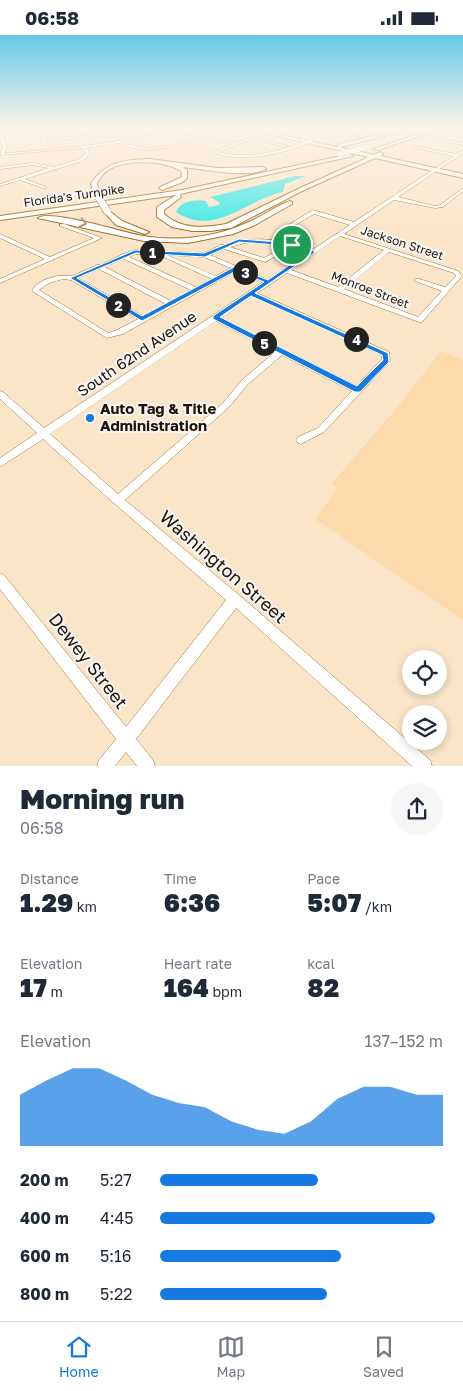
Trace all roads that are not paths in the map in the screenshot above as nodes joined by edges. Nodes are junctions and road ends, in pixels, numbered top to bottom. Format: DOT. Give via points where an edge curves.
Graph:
graph roads {
  1 [pos="72,162"];
  2 [pos="143,162"];
  3 [pos="145,162"];
  4 [pos="148,162"];
  5 [pos="168,162"];
  6 [pos="305,162"];
  7 [pos="313,162"];
  8 [pos="360,162"];
  9 [pos="365,162"];
  10 [pos="410,162"];
  11 [pos="447,162"];
  12 [pos="293,165"];
  13 [pos="0,168"];
  14 [pos="55,168"];
  15 [pos="438,169"];
  16 [pos="463,174"];
  17 [pos="252,178"];
  18 [pos="21,179"];
  19 [pos="316,184"];
  20 [pos="0,185"];
  21 [pos="330,186"];
  22 [pos="44,188"];
  23 [pos="463,189"];
  24 [pos="99,193"];
  25 [pos="127,195"];
  26 [pos="394,198"];
  27 [pos="302,199"];
  28 [pos="290,203"];
  29 [pos="109,211"];
  30 [pos="0,212"];
  31 [pos="0,219"];
  32 [pos="354,224"];
  33 [pos="62,225"];
  34 [pos="283,230"];
  35 [pos="339,234"];
  36 [pos="0,235"];
  37 [pos="292,245"];
  38 [pos="222,246"];
  39 [pos="388,251"];
  40 [pos="312,252"];
  41 [pos="157,253"];
  42 [pos="122,255"];
  43 [pos="205,255"];
  44 [pos="49,259"];
  45 [pos="98,266"];
  46 [pos="236,268"];
  47 [pos="286,270"];
  48 [pos="72,278"];
  49 [pos="217,279"];
  50 [pos="418,280"];
  51 [pos="0,281"];
  52 [pos="268,282"];
  53 [pos="196,290"];
  54 [pos="339,290"];
  55 [pos="447,290"];
  56 [pos="251,293"];
  57 [pos="170,303"];
  58 [pos="216,318"];
  59 [pos="142,319"];
  60 [pos="280,351"];
  61 [pos="358,390"];
  62 [pos="0,394"];
  63 [pos="43,434"];
  64 [pos="301,440"];
  65 [pos="0,463"];
  66 [pos="118,500"];
  67 [pos="0,579"];
  68 [pos="235,599"];
  69 [pos="126,740"];
  70 [pos="105,766"];
  71 [pos="148,766"];
  72 [pos="424,766"];
  1 -- 14 [label="street"];
  2 -- 24 [label="highway" via="112,167 96,177 94,183"];
  3 -- 24 [label="highway" via="126,164 102,175 98,182"];
  4 -- 25 [label="highway" via="168,163 182,168 186,174 174,185"];
  5 -- 12 [label="highway" via="234,171"];
  6 -- 12 [label="highway, Florida's Turnpike, bridge"];
  7 -- 17 [label="highway, Florida's Turnpike"];
  8 -- 19 [label="highway"];
  9 -- 21 [label="highway"];
  10 -- 15 [label="highway"];
  11 -- 15 [label="street, South 62nd Avenue"];
  12 -- 25 [label="highway, Florida's Turnpike"];
  13 -- 14 [label="street" via="22,165"];
  14 -- 18 [label="street"];
  15 -- 16 [label="highway"];
  15 -- 26 [label="street, South 62nd Avenue"];
  17 -- 19 [label="highway" via="175,198 163,205 160,215 179,227 228,226"];
  17 -- 31 [label="highway, Florida's Turnpike"];
  18 -- 20 [label="street"];
  18 -- 22 [label="street"];
  19 -- 29 [label="highway" via="232,227 212,233 150,230 127,224"];
  23 -- 26 [label="street" via="442,206 435,207"];
  24 -- 29 [label="highway, bridge"];
  25 -- 30 [label="highway, Florida's Turnpike"];
  26 -- 32 [label="street, South 62nd Avenue"];
  27 -- 28 [label="highway"];
  28 -- 29 [label="highway" via="236,229 196,236 138,230 114,219"];
  31 -- 28 [label="highway, one-way" via="71,220 134,237 188,240 238,231"];
  32 -- 34 [label="street, Jackson Street" via="313,212"];
  32 -- 35 [label="street, South 62nd Avenue"];
  33 -- 44 [label="street" via="99,238"];
  35 -- 39 [label="street, Jackson Street"];
  35 -- 40 [label="street, South 62nd Avenue"];
  36 -- 44 [label="street"];
  37 -- 38 [label="street" via="252,240"];
  37 -- 38 [label="street" via="265,260"];
  37 -- 40 [label="street"];
  38 -- 43 [label="street"];
  39 -- 54 [label="street"];
  39 -- 55 [label="street, Jackson Street" via="459,274"];
  40 -- 47 [label="street, South 62nd Avenue"];
  41 -- 42 [label="street"];
  41 -- 43 [label="street"];
  41 -- 49 [label="street"];
  42 -- 45 [label="street"];
  42 -- 53 [label="street"];
  43 -- 46 [label="street"];
  44 -- 51 [label="street"];
  45 -- 48 [label="street"];
  45 -- 57 [label="street"];
  46 -- 49 [label="street"];
  46 -- 52 [label="street"];
  47 -- 52 [label="street, South 62nd Avenue"];
  47 -- 54 [label="street, Monroe Street"];
  48 -- 59 [label="street"];
  48 -- 59 [label="street" via="50,280 35,291 107,336"];
  49 -- 53 [label="street"];
  50 -- 55 [label="street"];
  52 -- 56 [label="street, South 62nd Avenue"];
  53 -- 57 [label="street"];
  54 -- 55 [label="street, Monroe Street" via="419,320"];
  56 -- 58 [label="street, South 62nd Avenue"];
  56 -- 61 [label="street" via="386,354 386,360"];
  57 -- 59 [label="street"];
  58 -- 60 [label="street"];
  58 -- 63 [label="street, South 62nd Avenue"];
  60 -- 61 [label="street"];
  60 -- 66 [label="street" via="245,382 226,405"];
  61 -- 64 [label="street" via="322,430"];
  62 -- 63 [label="street, Washington Street"];
  63 -- 65 [label="street, South 62nd Avenue"];
  63 -- 66 [label="street, Washington Street"];
  66 -- 68 [label="street, Washington Street"];
  67 -- 69 [label="street, Dewey Street"];
  68 -- 69 [label="street"];
  68 -- 72 [label="street, Washington Street"];
  69 -- 70 [label="street"];
  69 -- 71 [label="street, Dewey Street"];
}
